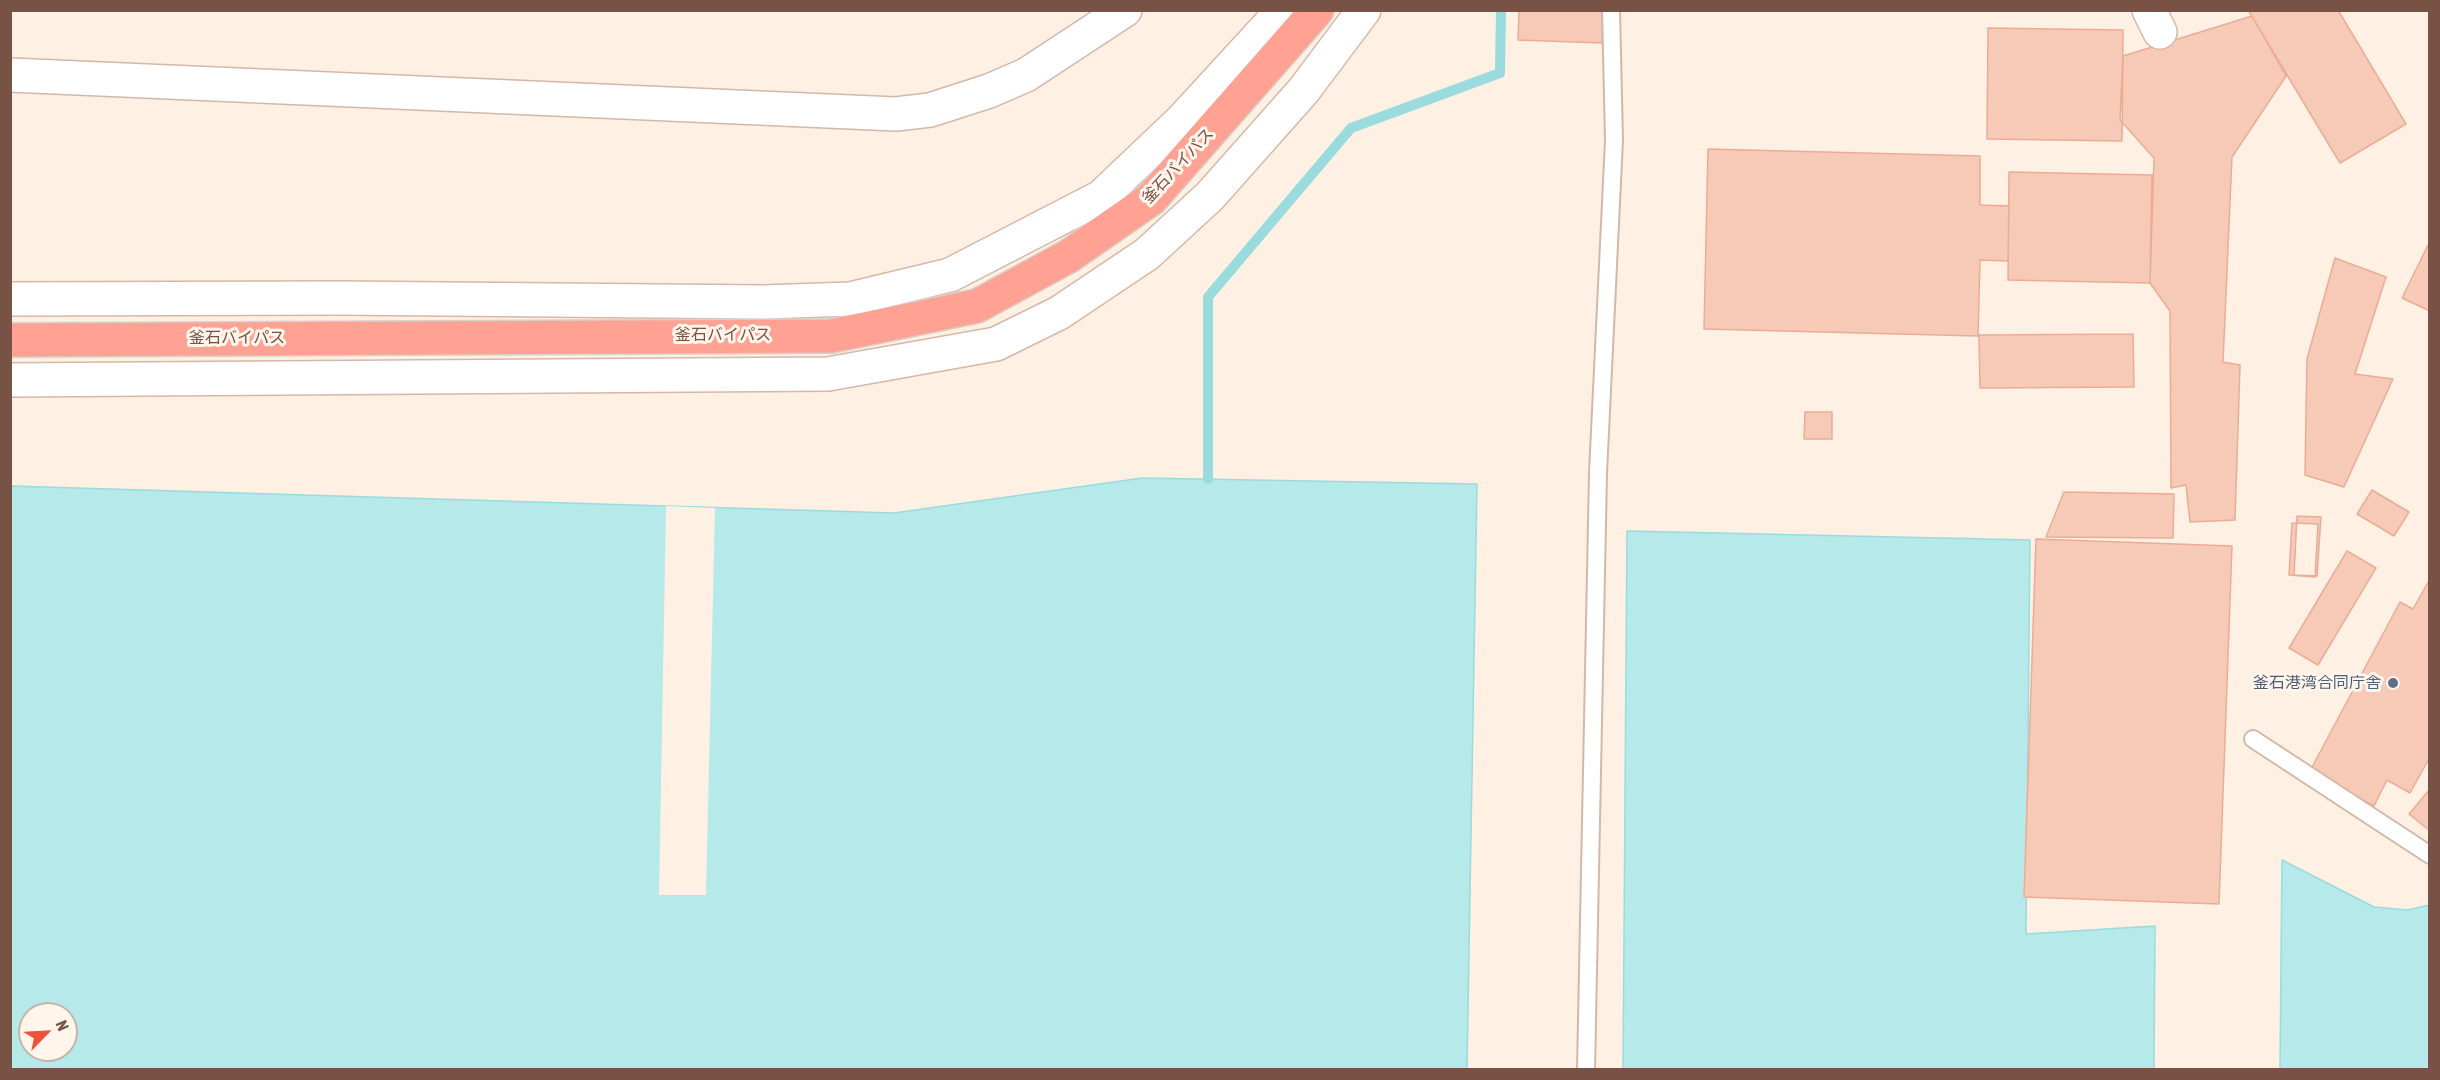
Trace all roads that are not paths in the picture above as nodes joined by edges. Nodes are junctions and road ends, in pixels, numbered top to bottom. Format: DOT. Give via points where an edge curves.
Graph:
graph roads {
  1 [pos="1125,10"];
  2 [pos="1283,10"];
  3 [pos="1317,10"];
  4 [pos="1364,10"];
  5 [pos="1611,10"];
  6 [pos="10,75"];
  7 [pos="10,299"];
  8 [pos="10,340"];
  9 [pos="10,380"];
  10 [pos="2253,739"];
  11 [pos="2430,855"];
  12 [pos="1586,1070"];
  1 -- 6 [label="street" via="1026,75 930,110 896,114"];
  2 -- 7 [label="street" via="1183,119 1101,197 950,275 850,299 764,303"];
  3 -- 8 [label="highway, 釜石バイパス" via="1151,199 1069,256 977,306 831,336"];
  4 -- 9 [label="street" via="1304,90 1210,196 1146,254 1059,313 996,344 828,374"];
  5 -- 12 [label="lane" via="1614,140 1598,473"];
  10 -- 11 [label="lane"];
}
